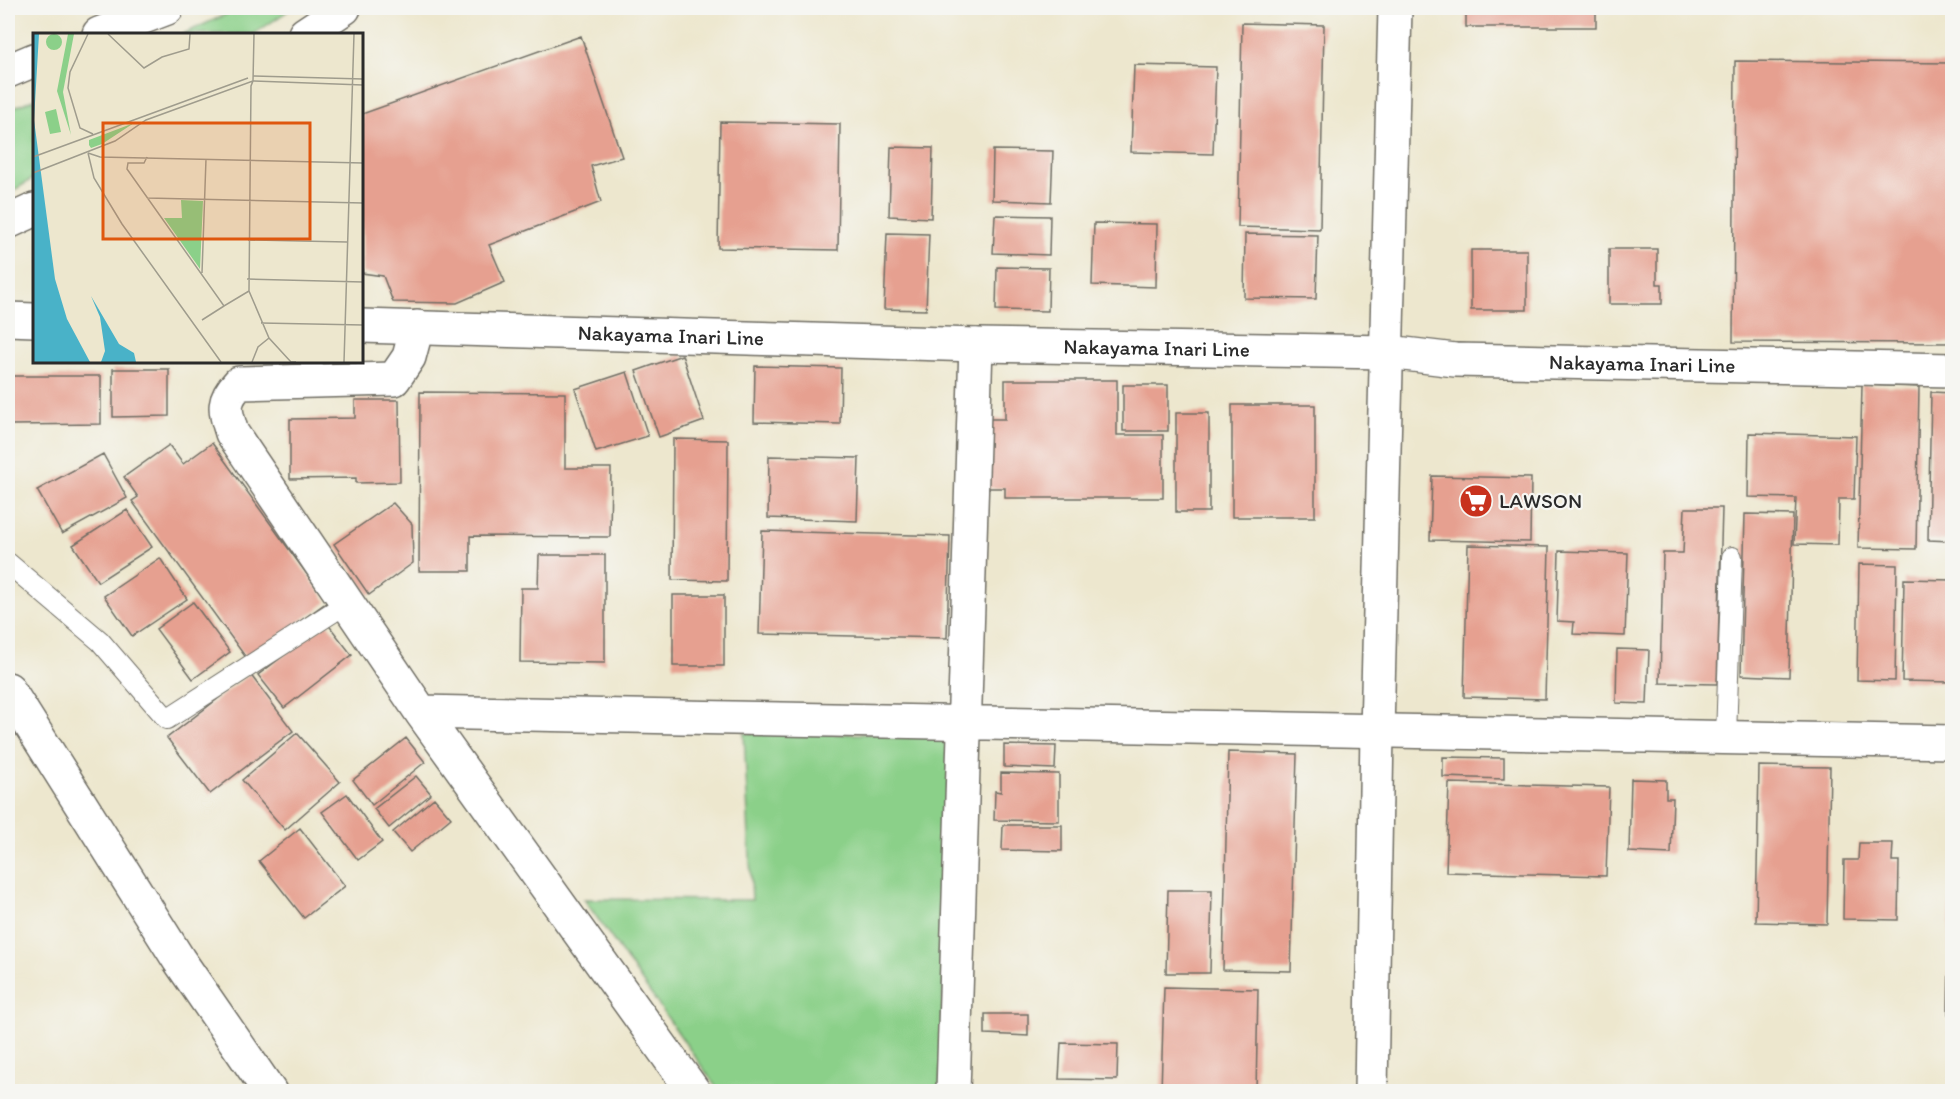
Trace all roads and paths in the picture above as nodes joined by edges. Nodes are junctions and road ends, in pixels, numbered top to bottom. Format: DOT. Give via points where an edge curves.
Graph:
graph roads {
  1 [pos="167,8"];
  2 [pos="344,8"];
  3 [pos="1395,8"];
  4 [pos="102,33"];
  5 [pos="307,33"];
  6 [pos="33,60"];
  7 [pos="8,71"];
  8 [pos="33,210"];
  9 [pos="8,222"];
  10 [pos="8,319"];
  11 [pos="33,320"];
  12 [pos="363,326"];
  13 [pos="417,327"];
  14 [pos="976,345"];
  15 [pos="1388,352"];
  16 [pos="1953,370"];
  17 [pos="1732,557"];
  18 [pos="8,563"];
  19 [pos="347,603"];
  20 [pos="8,689"];
  21 [pos="421,712"];
  22 [pos="964,723"];
  23 [pos="1377,730"];
  24 [pos="1726,737"];
  25 [pos="1953,742"];
  26 [pos="270,1092"];
  27 [pos="694,1092"];
  28 [pos="953,1092"];
  29 [pos="1371,1092"];
  1 -- 4 [label="main road"];
  2 -- 5 [label="main road"];
  3 -- 15 [label="main road"];
  6 -- 7 [label="main road"];
  8 -- 9 [label="main road"];
  10 -- 11 [label="main road"];
  12 -- 13 [label="main road, Nakayama Inari Line"];
  13 -- 14 [label="main road, Nakayama Inari Line"];
  13 -- 19 [label="main road" via="409,357 394,379 239,383 229,393 225,409 232,433"];
  14 -- 15 [label="main road, Nakayama Inari Line"];
  14 -- 22 [label="main road"];
  15 -- 16 [label="main road, Nakayama Inari Line" via="1455,360"];
  15 -- 23 [label="main road"];
  17 -- 24 [label="lane"];
  18 -- 19 [label="lane" via="100,640 167,719"];
  19 -- 21 [label="main road"];
  20 -- 26 [label="main road" via="179,960"];
  21 -- 22 [label="main road"];
  21 -- 27 [label="main road"];
  22 -- 23 [label="main road"];
  22 -- 28 [label="main road"];
  23 -- 24 [label="main road"];
  23 -- 29 [label="main road"];
  24 -- 25 [label="main road"];
}
